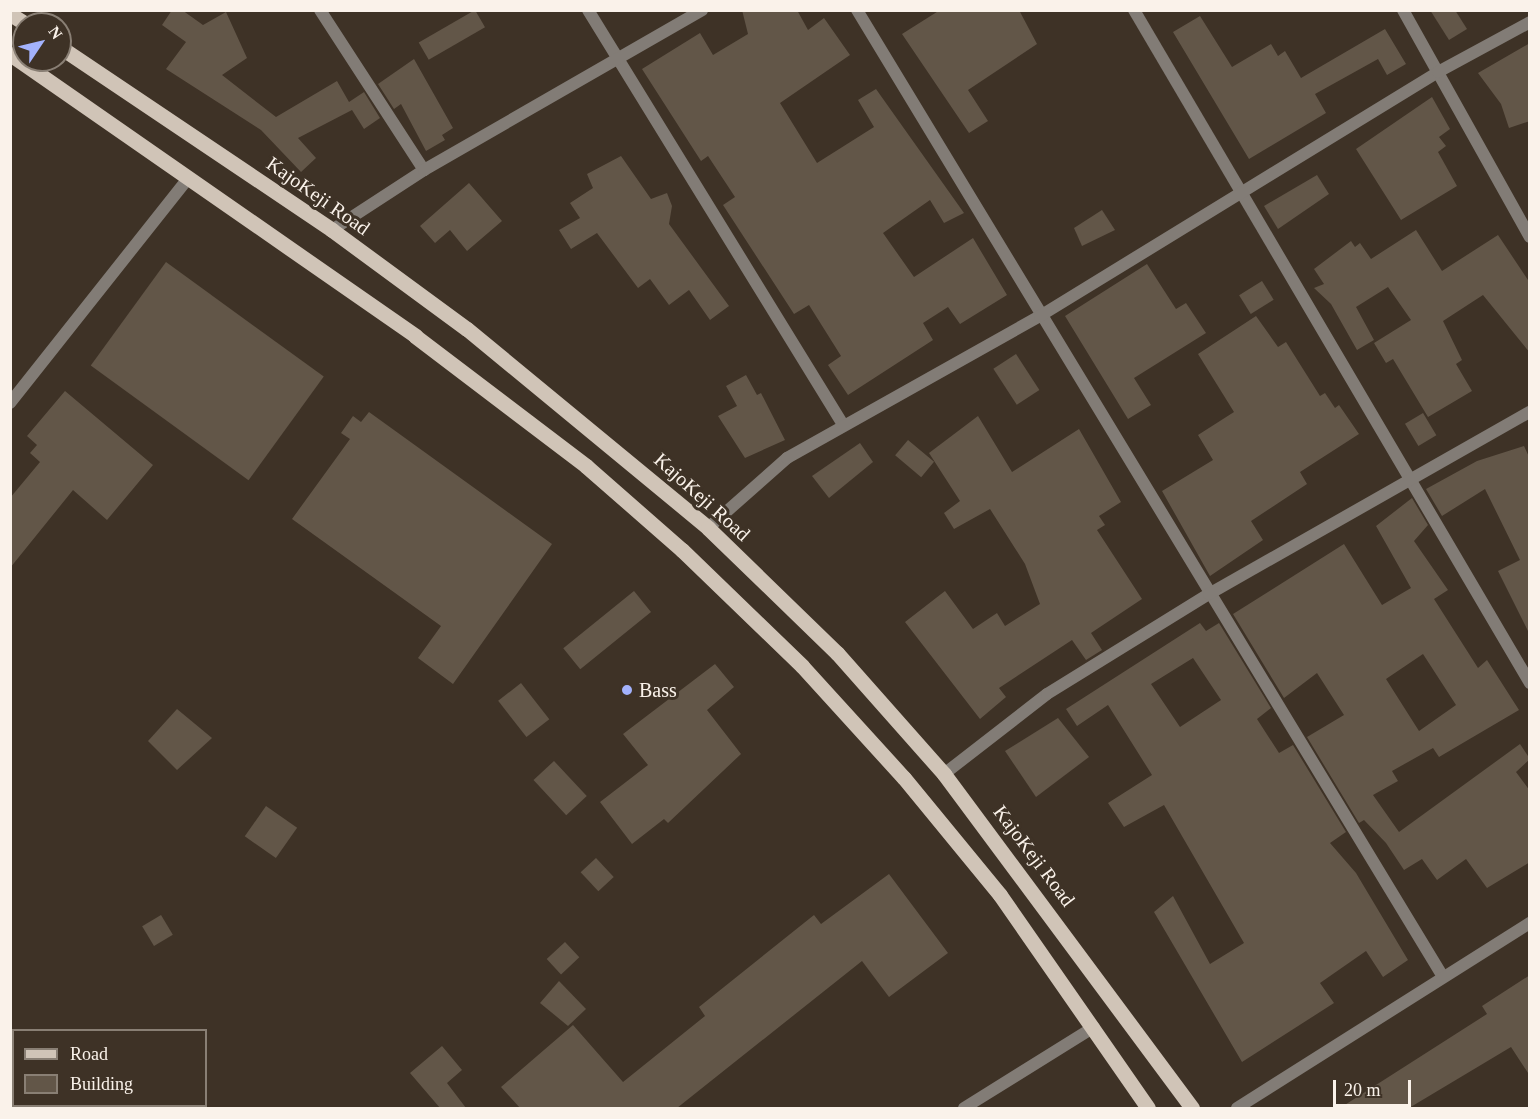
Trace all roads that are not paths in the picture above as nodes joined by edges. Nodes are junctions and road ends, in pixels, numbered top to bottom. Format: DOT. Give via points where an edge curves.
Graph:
graph roads {
  1 [pos="321,10"];
  2 [pos="588,10"];
  3 [pos="702,10"];
  4 [pos="857,10"];
  5 [pos="1134,10"];
  6 [pos="1403,10"];
  7 [pos="1530,22"];
  8 [pos="10,54"];
  9 [pos="72,55"];
  10 [pos="616,58"];
  11 [pos="1438,72"];
  12 [pos="423,170"];
  13 [pos="186,181"];
  14 [pos="1244,192"];
  15 [pos="332,230"];
  16 [pos="1530,237"];
  17 [pos="1040,316"];
  18 [pos="10,402"];
  19 [pos="1530,412"];
  20 [pos="843,425"];
  21 [pos="1409,481"];
  22 [pos="708,528"];
  23 [pos="1209,594"];
  24 [pos="1530,683"];
  25 [pos="944,774"];
  26 [pos="1530,923"];
  27 [pos="1442,975"];
  28 [pos="1094,1027"];
  29 [pos="964,1108"];
  30 [pos="1148,1108"];
  31 [pos="1192,1108"];
  32 [pos="1237,1108"];
  1 -- 12 [label="street"];
  2 -- 10 [label="street"];
  3 -- 10 [label="street"];
  4 -- 17 [label="street"];
  5 -- 14 [label="street"];
  6 -- 11 [label="street"];
  7 -- 11 [label="street"];
  8 -- 13 [label="main road"];
  9 -- 15 [label="main road, KajoKeji Road"];
  10 -- 12 [label="street"];
  10 -- 20 [label="street"];
  11 -- 14 [label="street"];
  11 -- 16 [label="street"];
  12 -- 15 [label="street"];
  13 -- 18 [label="street"];
  13 -- 28 [label="main road" via="415,336 586,466 682,550 802,666 904,778 1000,894"];
  14 -- 17 [label="street"];
  14 -- 21 [label="street"];
  15 -- 22 [label="main road, KajoKeji Road" via="542,388"];
  17 -- 20 [label="street"];
  17 -- 23 [label="street"];
  19 -- 21 [label="street"];
  20 -- 22 [label="street" via="787,458"];
  21 -- 23 [label="street"];
  21 -- 24 [label="street"];
  22 -- 25 [label="main road, KajoKeji Road" via="837,653"];
  23 -- 25 [label="street" via="1047,694"];
  23 -- 27 [label="street"];
  25 -- 31 [label="main road, KajoKeji Road"];
  26 -- 27 [label="street"];
  27 -- 32 [label="street"];
  28 -- 29 [label="street"];
  28 -- 30 [label="main road"];
}
